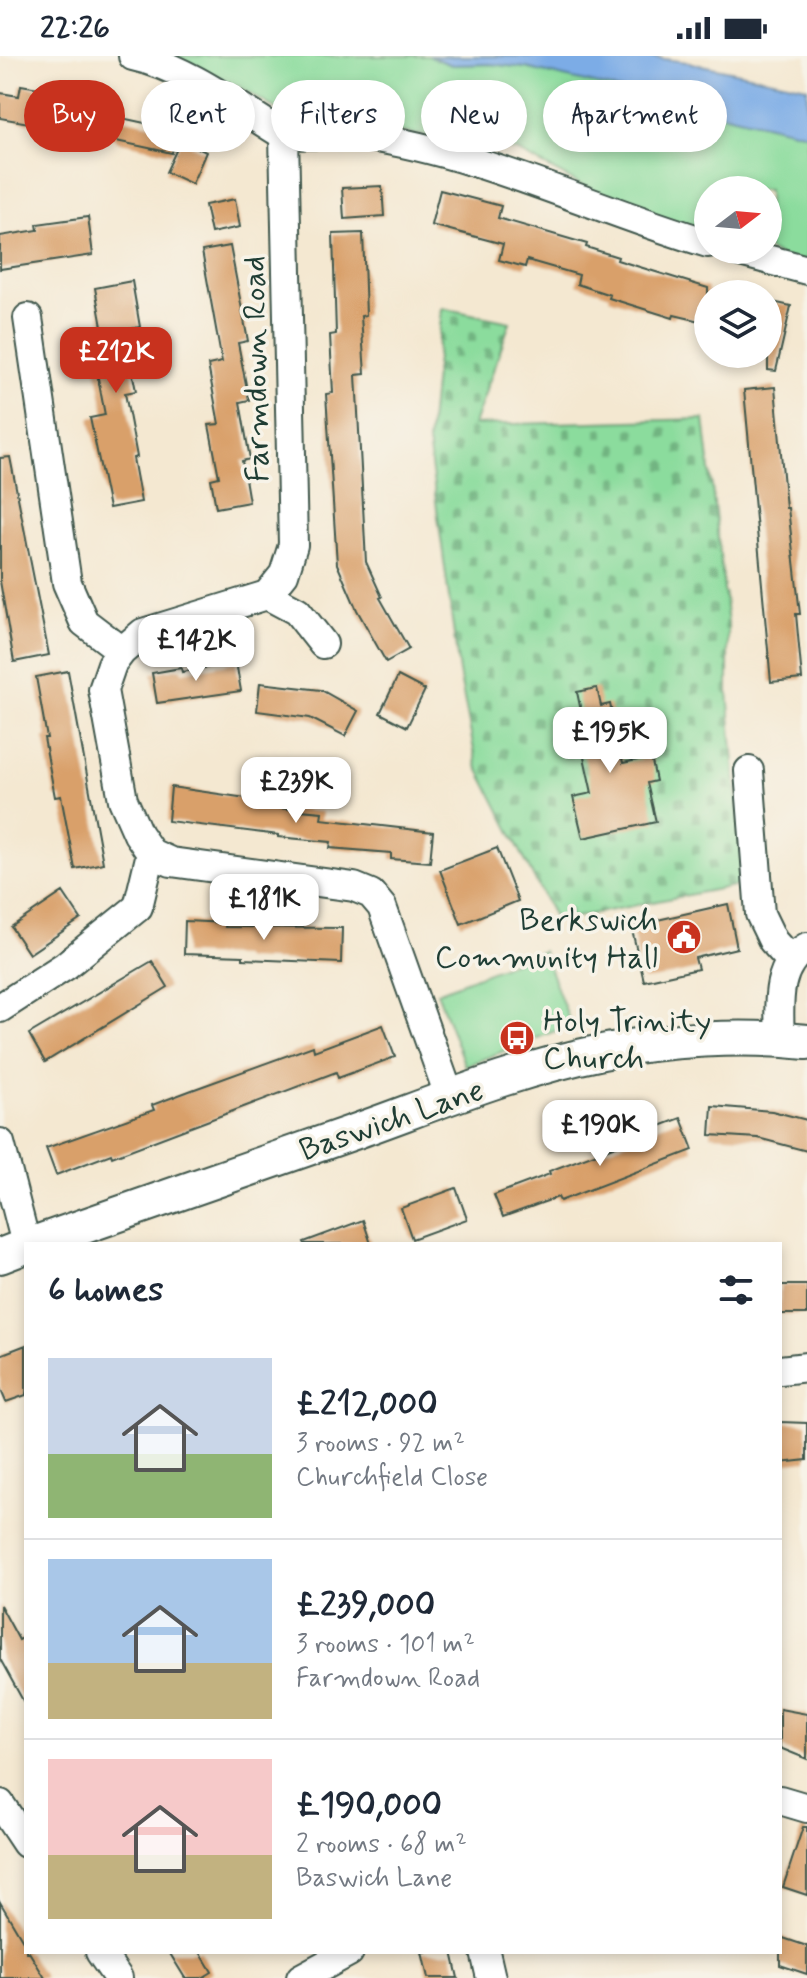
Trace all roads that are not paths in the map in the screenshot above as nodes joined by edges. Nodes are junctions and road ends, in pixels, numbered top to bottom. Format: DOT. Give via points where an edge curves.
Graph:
graph roads {
  1 [pos="133,56"];
  2 [pos="271,127"];
  3 [pos="405,146"];
  4 [pos="284,152"];
  5 [pos="694,239"];
  6 [pos="782,263"];
  7 [pos="807,270"];
  8 [pos="28,318"];
  9 [pos="267,595"];
  10 [pos="323,644"];
  11 [pos="122,651"];
  12 [pos="749,771"];
  13 [pos="151,853"];
  14 [pos="799,954"];
  15 [pos="0,1008"];
  16 [pos="794,1040"];
  17 [pos="450,1098"];
  18 [pos="0,1143"];
  19 [pos="25,1242"];
  20 [pos="39,1242"];
  21 [pos="24,1246"];
  22 [pos="0,1256"];
  23 [pos="807,1367"];
  24 [pos="782,1370"];
  25 [pos="782,1801"];
  26 [pos="0,1804"];
  27 [pos="807,1808"];
  28 [pos="24,1840"];
  29 [pos="101,1954"];
  30 [pos="345,1954"];
  31 [pos="485,1954"];
  32 [pos="118,1978"];
  33 [pos="301,1978"];
  34 [pos="491,1978"];
  1 -- 2 [label="street" via="207,88"];
  3 -- 5 [label="street" via="461,158"];
  4 -- 9 [label="street, Farmdown Road" via="293,545 284,574"];
  6 -- 7 [label="street"];
  8 -- 11 [label="street" via="67,583 84,622"];
  9 -- 10 [label="street" via="297,611"];
  9 -- 11 [label="street" via="143,633"];
  11 -- 13 [label="street" via="103,690 123,800"];
  12 -- 14 [label="street" via="760,914 773,941"];
  13 -- 15 [label="street" via="138,907 65,966"];
  13 -- 17 [label="street" via="171,862 354,887 371,894 382,907"];
  14 -- 16 [label="street" via="779,995"];
  16 -- 17 [label="street, Baswich Lane" via="693,1041 601,1052"];
  17 -- 20 [label="street, Baswich Lane"];
  18 -- 19 [label="street"];
  21 -- 22 [label="street"];
  23 -- 24 [label="street"];
  25 -- 27 [label="street"];
  26 -- 28 [label="street"];
  29 -- 32 [label="street"];
  30 -- 33 [label="street"];
  31 -- 34 [label="street"];
}
